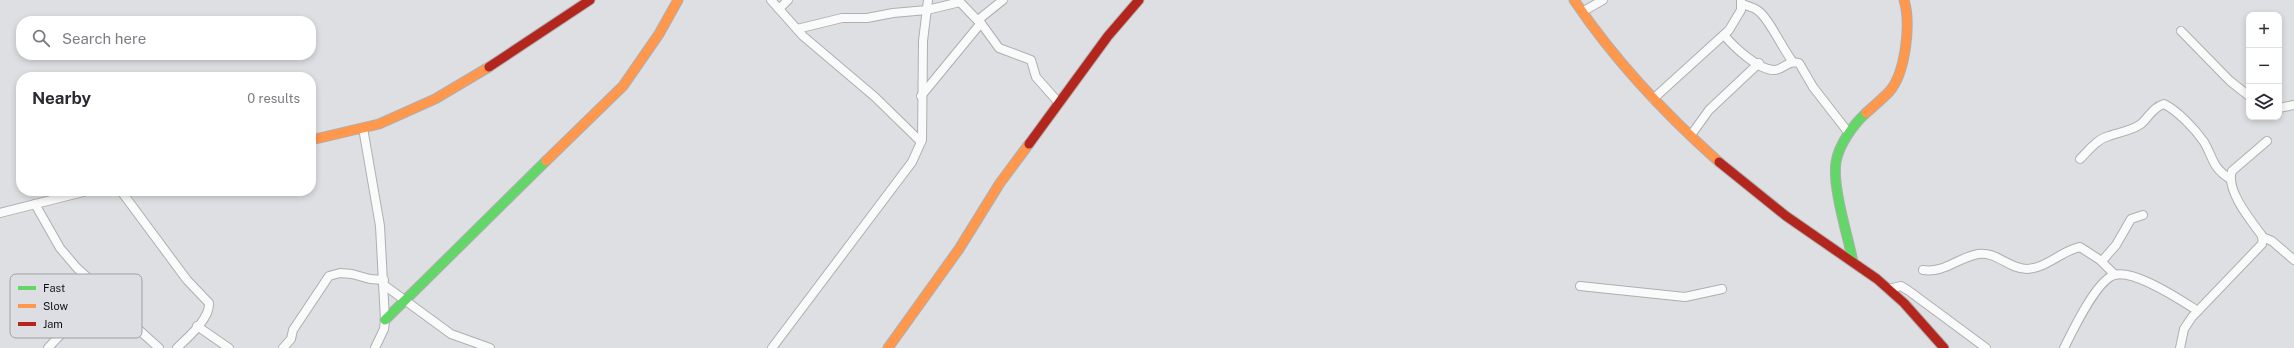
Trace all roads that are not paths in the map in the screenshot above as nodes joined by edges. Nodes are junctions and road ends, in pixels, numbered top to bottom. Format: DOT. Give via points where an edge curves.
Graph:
graph roads {
  1 [pos="590,0"];
  2 [pos="678,0"];
  3 [pos="771,0"];
  4 [pos="788,0"];
  5 [pos="928,0"];
  6 [pos="1003,0"];
  7 [pos="1139,0"];
  8 [pos="1574,0"];
  9 [pos="1904,0"];
  10 [pos="959,1"];
  11 [pos="1600,1"];
  12 [pos="1742,2"];
  13 [pos="779,9"];
  14 [pos="927,10"];
  15 [pos="1582,12"];
  16 [pos="979,22"];
  17 [pos="797,29"];
  18 [pos="2181,31"];
  19 [pos="1724,35"];
  20 [pos="1793,62"];
  21 [pos="1759,63"];
  22 [pos="2246,94"];
  23 [pos="921,96"];
  24 [pos="1653,99"];
  25 [pos="1059,103"];
  26 [pos="2294,105"];
  27 [pos="2282,107"];
  28 [pos="363,128"];
  29 [pos="1848,132"];
  30 [pos="1691,135"];
  31 [pos="316,139"];
  32 [pos="2267,141"];
  33 [pos="921,142"];
  34 [pos="2080,159"];
  35 [pos="2230,179"];
  36 [pos="67,196"];
  37 [pos="125,196"];
  38 [pos="35,204"];
  39 [pos="0,213"];
  40 [pos="2143,215"];
  41 [pos="2262,237"];
  42 [pos="2294,260"];
  43 [pos="2102,261"];
  44 [pos="1854,262"];
  45 [pos="1923,270"];
  46 [pos="83,274"];
  47 [pos="2115,275"];
  48 [pos="384,282"];
  49 [pos="1580,286"];
  50 [pos="1722,289"];
  51 [pos="1888,289"];
  52 [pos="405,302"];
  53 [pos="2198,311"];
  54 [pos="385,320"];
  55 [pos="197,326"];
  56 [pos="142,333"];
  57 [pos="57,338"];
  58 [pos="48,348"];
  59 [pos="159,348"];
  60 [pos="177,348"];
  61 [pos="229,348"];
  62 [pos="283,348"];
  63 [pos="375,348"];
  64 [pos="490,348"];
  65 [pos="772,348"];
  66 [pos="888,348"];
  67 [pos="1944,348"];
  68 [pos="1986,348"];
  69 [pos="2064,348"];
  70 [pos="2180,348"];
  1 -- 28 [label="street" via="484,71 420,107 377,125"];
  2 -- 52 [label="street" via="659,34 623,86 470,234"];
  3 -- 13 [label="street"];
  4 -- 13 [label="street"];
  5 -- 14 [label="street"];
  6 -- 16 [label="street"];
  7 -- 25 [label="street" via="1108,36"];
  8 -- 15 [label="street"];
  9 -- 29 [label="street" via="1908,13 1902,69 1890,91"];
  10 -- 14 [label="street"];
  10 -- 16 [label="street"];
  11 -- 15 [label="street"];
  12 -- 19 [label="street" via="1737,19"];
  12 -- 20 [label="street" via="1758,10 1766,18"];
  13 -- 17 [label="street"];
  14 -- 17 [label="street" via="867,18 842,18"];
  14 -- 23 [label="street"];
  15 -- 24 [label="street" via="1613,54"];
  16 -- 23 [label="street"];
  16 -- 25 [label="street" via="998,48 1031,60 1036,77"];
  17 -- 33 [label="street" via="875,97"];
  18 -- 22 [label="street" via="2230,81"];
  19 -- 21 [label="street" via="1733,47"];
  19 -- 24 [label="street"];
  20 -- 21 [label="street" via="1777,70 1768,69"];
  20 -- 29 [label="street" via="1802,67 1813,87"];
  21 -- 30 [label="street" via="1714,104"];
  23 -- 33 [label="street"];
  24 -- 30 [label="street"];
  25 -- 66 [label="street" via="1000,183 959,249"];
  26 -- 27 [label="street"];
  28 -- 31 [label="street"];
  28 -- 48 [label="street" via="380,226"];
  29 -- 44 [label="street" via="1836,161 1836,179"];
  30 -- 44 [label="street" via="1774,207"];
  32 -- 35 [label="street" via="2232,171"];
  33 -- 65 [label="street" via="912,162"];
  34 -- 35 [label="street" via="2098,142 2141,124 2154,108 2164,104 2194,131 2204,143 2219,171"];
  35 -- 41 [label="street" via="2248,218"];
  36 -- 38 [label="street"];
  37 -- 55 [label="street" via="187,280 209,303"];
  38 -- 39 [label="street"];
  38 -- 46 [label="street" via="60,248"];
  40 -- 43 [label="street" via="2131,219 2116,245"];
  41 -- 42 [label="street" via="2277,245"];
  41 -- 53 [label="street" via="2262,244 2256,253"];
  43 -- 45 [label="street" via="2080,247 2033,268 2011,265 1992,256 1978,254 1941,270"];
  43 -- 47 [label="street"];
  44 -- 51 [label="street"];
  47 -- 53 [label="street" via="2149,283 2176,296"];
  47 -- 69 [label="street" via="2100,286"];
  48 -- 52 [label="street"];
  48 -- 54 [label="street"];
  48 -- 62 [label="street" via="352,274 340,273 329,276"];
  49 -- 50 [label="street" via="1685,297"];
  51 -- 67 [label="street"];
  51 -- 68 [label="street" via="1901,286"];
  52 -- 54 [label="street"];
  52 -- 64 [label="street" via="451,334"];
  53 -- 70 [label="street" via="2184,329"];
  54 -- 63 [label="street" via="384,329"];
  55 -- 60 [label="street"];
  55 -- 61 [label="street"];
  56 -- 59 [label="street"];
  57 -- 58 [label="street"];
}
